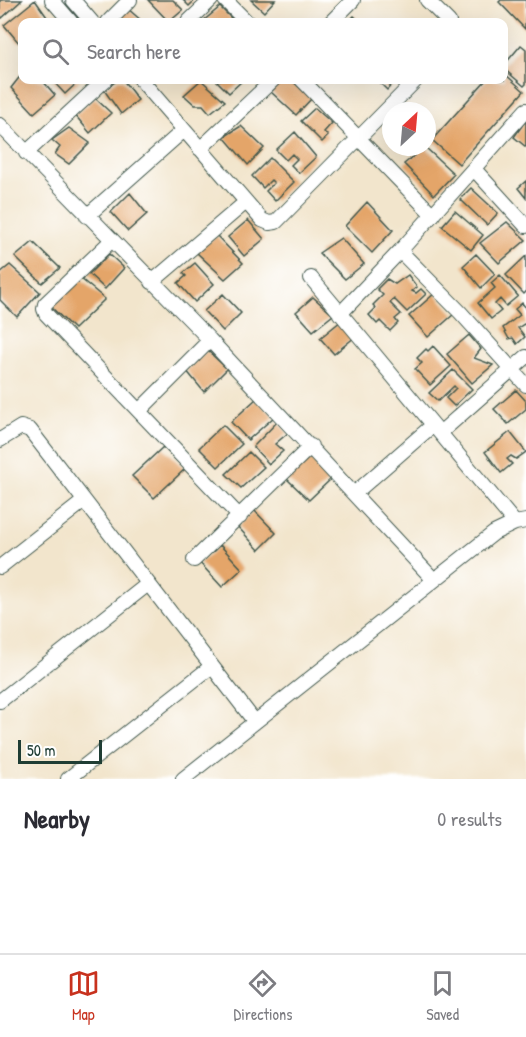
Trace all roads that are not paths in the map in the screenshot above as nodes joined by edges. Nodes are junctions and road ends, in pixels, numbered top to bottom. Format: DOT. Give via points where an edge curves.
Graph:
graph roads {
  1 [pos="52,0"];
  2 [pos="73,0"];
  3 [pos="130,0"];
  4 [pos="211,0"];
  5 [pos="225,0"];
  6 [pos="353,0"];
  7 [pos="427,0"];
  8 [pos="68,18"];
  9 [pos="89,18"];
  10 [pos="112,18"];
  11 [pos="192,18"];
  12 [pos="243,18"];
  13 [pos="335,18"];
  14 [pos="445,18"];
  15 [pos="101,84"];
  16 [pos="144,84"];
  17 [pos="269,84"];
  18 [pos="306,84"];
  19 [pos="412,84"];
  20 [pos="526,110"];
  21 [pos="0,125"];
  22 [pos="184,130"];
  23 [pos="359,138"];
  24 [pos="200,148"];
  25 [pos="26,153"];
  26 [pos="474,169"];
  27 [pos="246,202"];
  28 [pos="433,215"];
  29 [pos="87,216"];
  30 [pos="526,226"];
  31 [pos="111,241"];
  32 [pos="400,251"];
  33 [pos="311,278"];
  34 [pos="152,282"];
  35 [pos="340,314"];
  36 [pos="210,340"];
  37 [pos="526,357"];
  38 [pos="512,370"];
  39 [pos="526,385"];
  40 [pos="140,410"];
  41 [pos="436,429"];
  42 [pos="0,440"];
  43 [pos="311,446"];
  44 [pos="355,494"];
  45 [pos="84,501"];
  46 [pos="240,517"];
  47 [pos="520,522"];
  48 [pos="194,560"];
  49 [pos="0,567"];
  50 [pos="434,580"];
  51 [pos="148,584"];
  52 [pos="212,666"];
  53 [pos="0,701"];
  54 [pos="255,722"];
  55 [pos="68,779"];
  56 [pos="183,779"];
  1 -- 8 [label="street"];
  2 -- 9 [label="street"];
  3 -- 10 [label="street"];
  4 -- 11 [label="street"];
  5 -- 12 [label="street"];
  6 -- 13 [label="street"];
  7 -- 14 [label="street"];
  15 -- 25 [label="street"];
  16 -- 22 [label="street"];
  17 -- 24 [label="street"];
  18 -- 23 [label="street"];
  19 -- 23 [label="street"];
  20 -- 26 [label="street"];
  21 -- 25 [label="street"];
  22 -- 24 [label="street"];
  22 -- 29 [label="street"];
  23 -- 27 [label="street" via="276,222 262,220"];
  23 -- 28 [label="street"];
  24 -- 27 [label="street"];
  25 -- 29 [label="street"];
  26 -- 28 [label="street"];
  26 -- 30 [label="street"];
  27 -- 34 [label="street"];
  28 -- 32 [label="street"];
  29 -- 31 [label="street"];
  31 -- 34 [label="street"];
  31 -- 40 [label="street" via="44,309"];
  32 -- 35 [label="street"];
  32 -- 38 [label="street"];
  33 -- 35 [label="street"];
  34 -- 36 [label="street"];
  35 -- 41 [label="street"];
  36 -- 40 [label="street"];
  36 -- 43 [label="street"];
  37 -- 38 [label="street"];
  38 -- 39 [label="street"];
  38 -- 41 [label="street"];
  40 -- 46 [label="street"];
  41 -- 44 [label="street"];
  41 -- 47 [label="street"];
  42 -- 45 [label="street" via="21,427 30,430"];
  43 -- 44 [label="street"];
  43 -- 46 [label="street"];
  44 -- 50 [label="street"];
  45 -- 49 [label="street"];
  45 -- 51 [label="street"];
  46 -- 48 [label="street"];
  47 -- 50 [label="street" via="494,533"];
  50 -- 54 [label="street"];
  51 -- 52 [label="street"];
  51 -- 53 [label="street"];
  52 -- 54 [label="street"];
  52 -- 55 [label="street"];
  54 -- 56 [label="street"];
}
